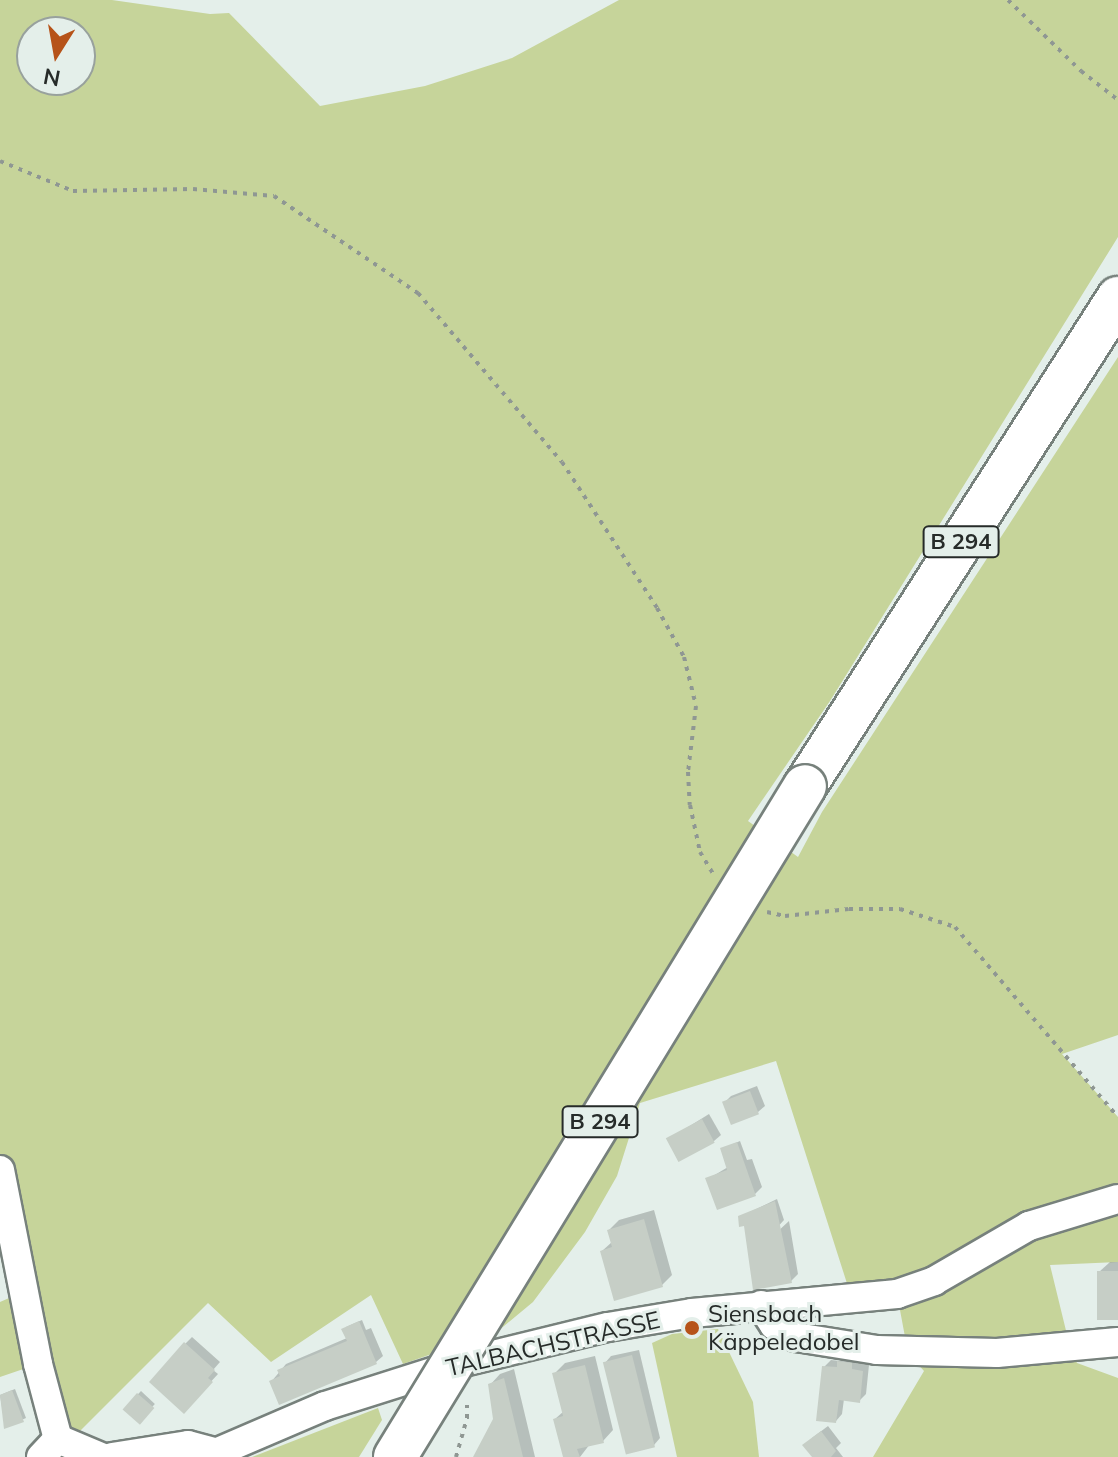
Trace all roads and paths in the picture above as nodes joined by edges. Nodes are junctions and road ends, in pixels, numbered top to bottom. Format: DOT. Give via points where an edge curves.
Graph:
graph roads {
  1 [pos="1008,0"];
  2 [pos="1118,100"];
  3 [pos="0,161"];
  4 [pos="1118,298"];
  5 [pos="684,657"];
  6 [pos="955,927"];
  7 [pos="1118,1117"];
  8 [pos="0,1170"];
  9 [pos="1118,1199"];
  10 [pos="761,1305"];
  11 [pos="1118,1342"];
  12 [pos="50,1448"];
  13 [pos="211,1455"];
  14 [pos="101,1457"];
  15 [pos="112,1457"];
  16 [pos="395,1457"];
  1 -- 2 [label="path"];
  3 -- 5 [label="path" via="73,191 193,189 274,196 418,293 562,462"];
  4 -- 16 [label="highway, B 294, bridge" via="805,786"];
  6 -- 7 [label="path"];
  8 -- 12 [label="street"];
  9 -- 10 [label="street, TALBACHSTRASSE" via="1029,1226 934,1281 897,1294"];
  10 -- 11 [label="street" via="774,1325 796,1337 927,1354"];
  10 -- 13 [label="street, TALBACHSTRASSE" via="608,1327 464,1362 325,1406"];
  12 -- 14 [label="street"];
  13 -- 15 [label="street" via="188,1445"];
}
